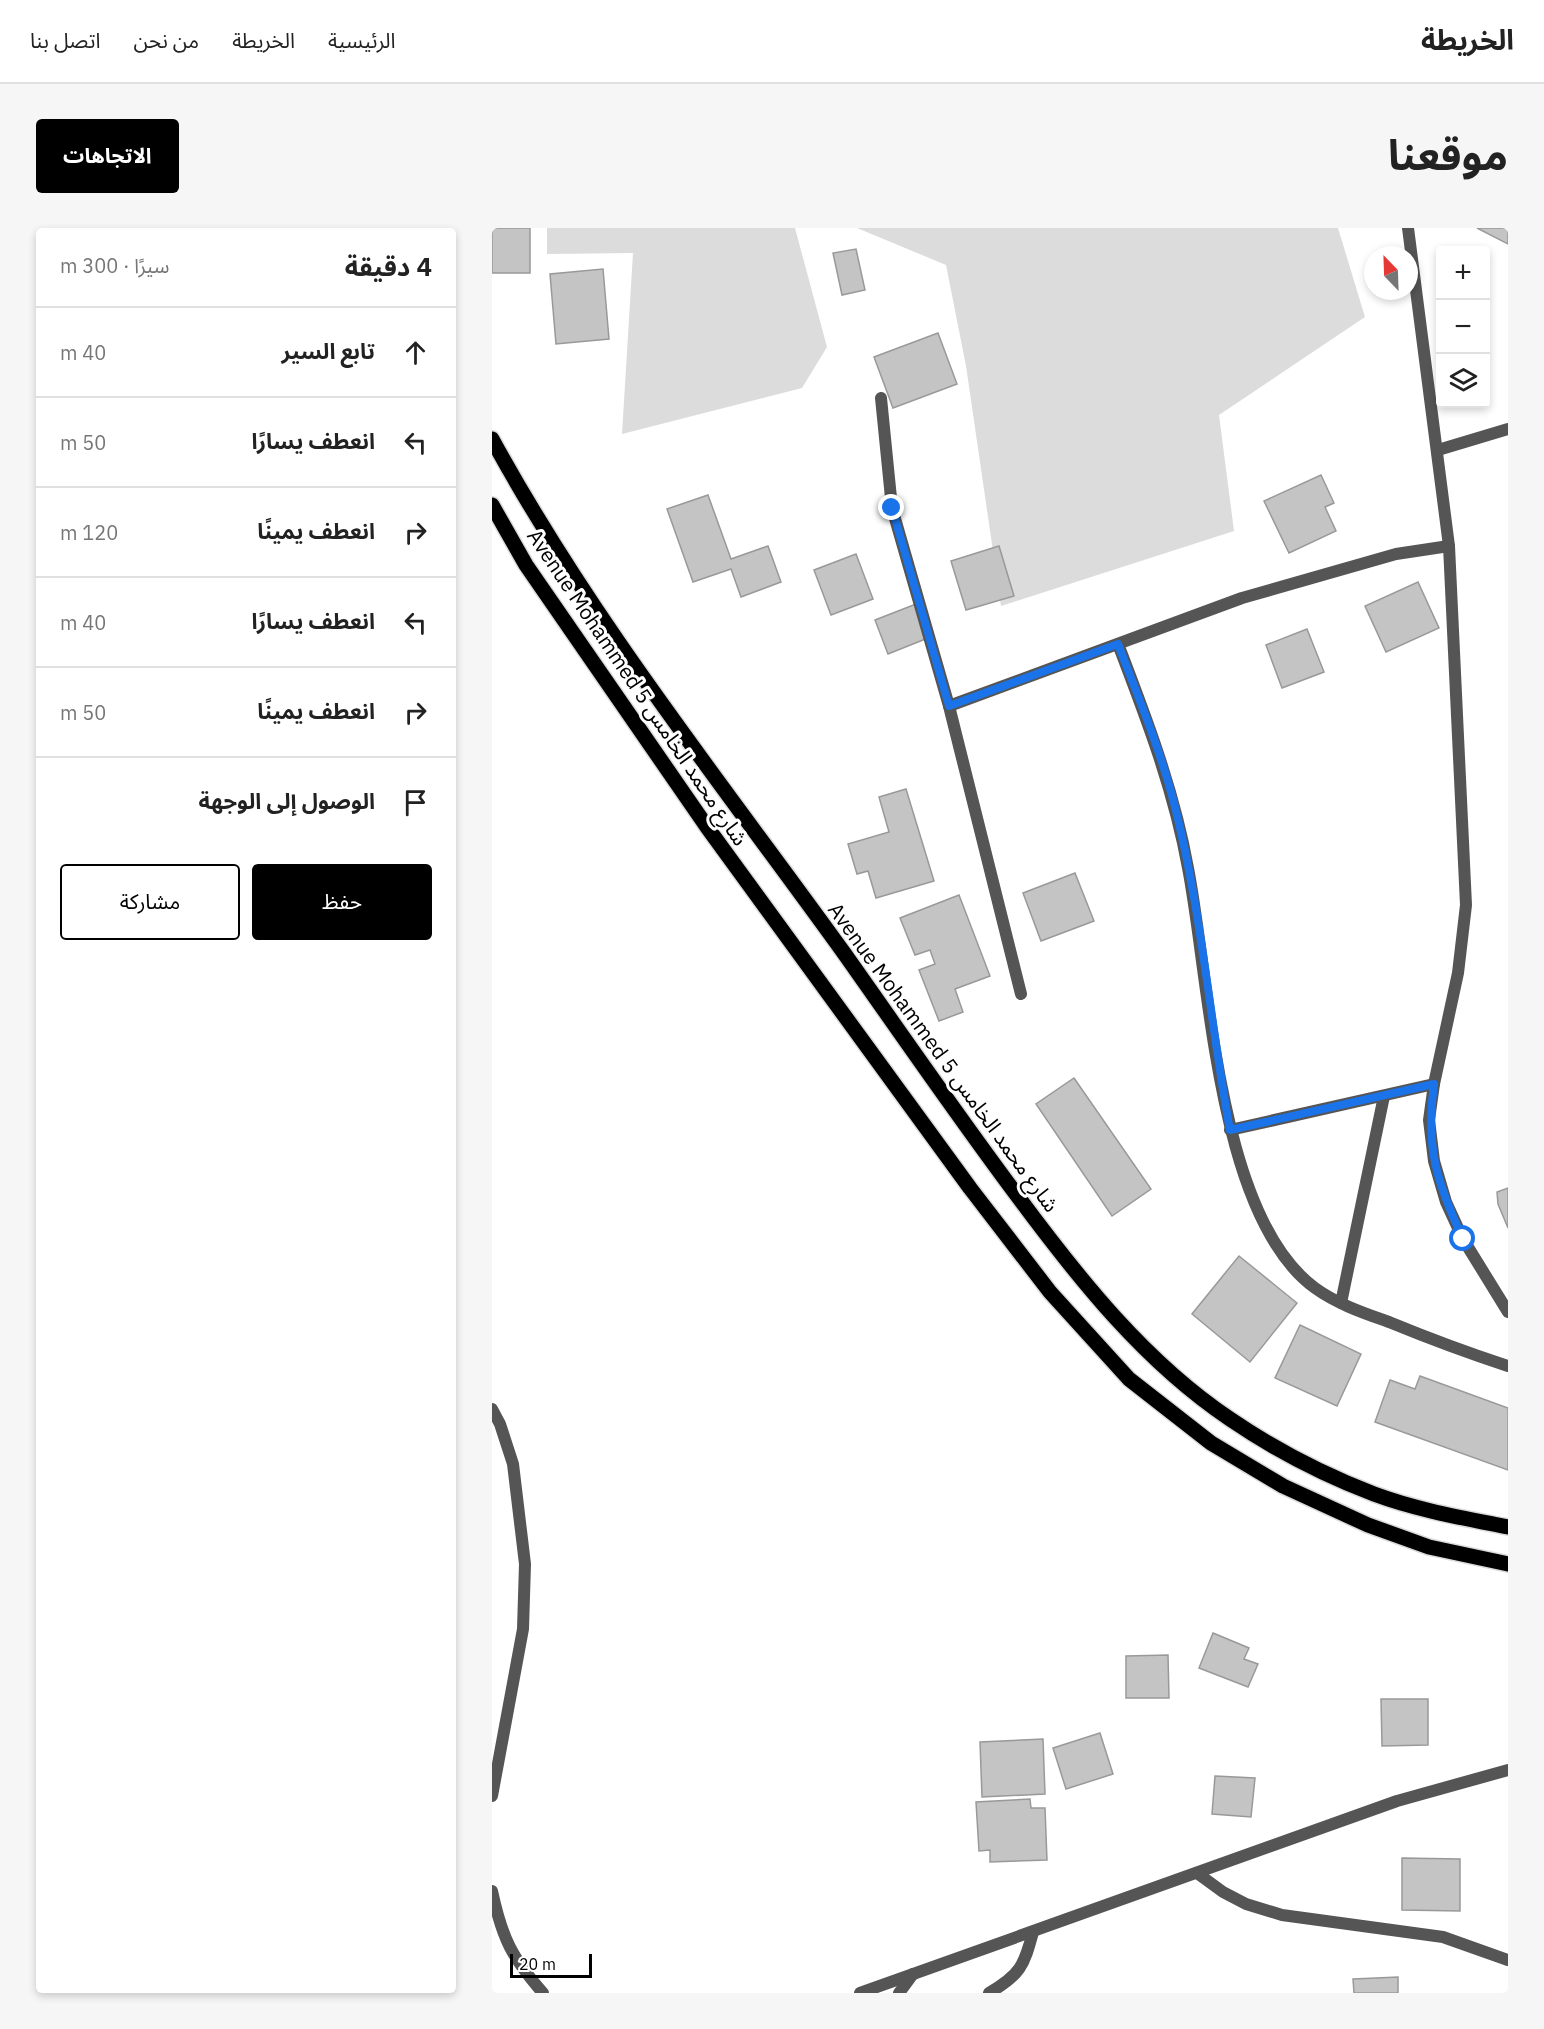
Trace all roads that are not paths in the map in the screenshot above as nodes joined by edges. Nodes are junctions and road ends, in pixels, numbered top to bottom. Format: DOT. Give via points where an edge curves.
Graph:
graph roads {
  1 [pos="1408,228"];
  2 [pos="881,398"];
  3 [pos="1508,429"];
  4 [pos="492,439"];
  5 [pos="1438,450"];
  6 [pos="492,505"];
  7 [pos="1449,546"];
  8 [pos="1118,644"];
  9 [pos="949,706"];
  10 [pos="1021,994"];
  11 [pos="1434,1084"];
  12 [pos="1384,1096"];
  13 [pos="1230,1130"];
  14 [pos="1341,1304"];
  15 [pos="1508,1312"];
  16 [pos="1508,1366"];
  17 [pos="492,1409"];
  18 [pos="1508,1527"];
  19 [pos="1508,1564"];
  20 [pos="1508,1770"];
  21 [pos="492,1796"];
  22 [pos="1197,1873"];
  23 [pos="492,1891"];
  24 [pos="1033,1932"];
  25 [pos="1508,1960"];
  26 [pos="914,1973"];
  27 [pos="543,1993"];
  28 [pos="860,1993"];
  29 [pos="899,1993"];
  30 [pos="989,1993"];
  1 -- 5 [label="street"];
  2 -- 9 [label="street" via="892,508"];
  3 -- 5 [label="street"];
  4 -- 18 [label="main road, Avenue Mohammed 5 شارع محمد الخامس" via="595,610 1018,1197 1076,1274 1145,1348 1228,1418 1296,1458 1373,1494"];
  5 -- 7 [label="street"];
  6 -- 19 [label="main road, Avenue Mohammed 5 شارع محمد الخامس" via="526,565 707,827 956,1169 1050,1292 1129,1379 1211,1443 1283,1486 1368,1525 1429,1547"];
  7 -- 8 [label="street" via="1396,554 1325,572"];
  7 -- 11 [label="street" via="1466,905 1458,973"];
  8 -- 9 [label="street"];
  8 -- 13 [label="street" via="1175,806"];
  9 -- 10 [label="street"];
  11 -- 12 [label="street"];
  11 -- 15 [label="street" via="1429,1120 1434,1161 1446,1202 1463,1239"];
  12 -- 13 [label="street"];
  12 -- 14 [label="street"];
  13 -- 14 [label="street" via="1258,1211 1283,1257 1314,1288"];
  14 -- 16 [label="street"];
  17 -- 21 [label="street" via="513,1464 525,1564 523,1629"];
  20 -- 22 [label="street" via="1396,1801"];
  22 -- 24 [label="street"];
  22 -- 25 [label="street" via="1246,1904 1282,1916 1443,1937"];
  23 -- 27 [label="street" via="498,1922 517,1964"];
  24 -- 26 [label="street"];
  24 -- 30 [label="street" via="1024,1965 1014,1977"];
  26 -- 28 [label="street"];
  26 -- 29 [label="street"];
}
